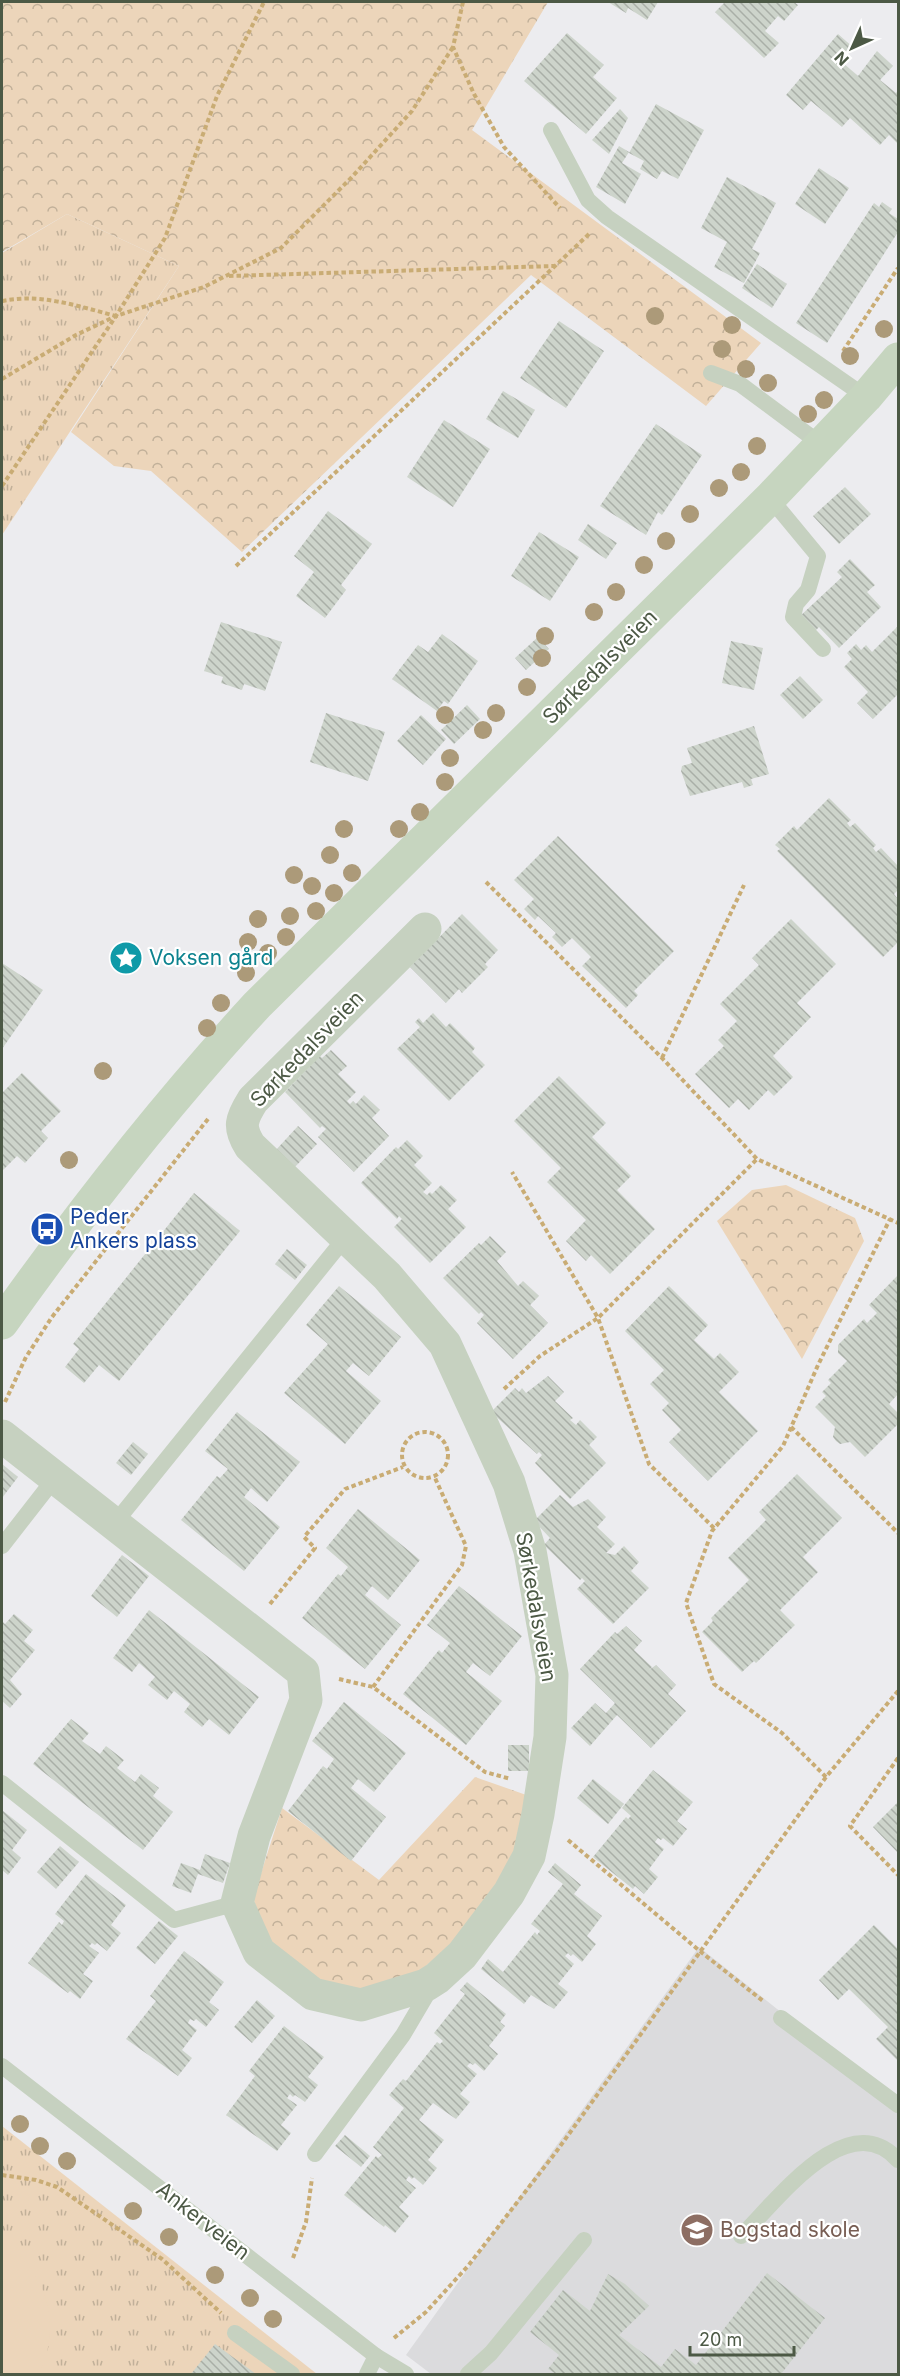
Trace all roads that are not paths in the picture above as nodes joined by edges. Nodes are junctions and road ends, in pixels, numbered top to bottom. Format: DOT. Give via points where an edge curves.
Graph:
graph roads {
  1 [pos="551,130"];
  2 [pos="898,359"];
  3 [pos="711,373"];
  4 [pos="866,397"];
  5 [pos="822,445"];
  6 [pos="770,498"];
  7 [pos="823,648"];
  8 [pos="425,929"];
  9 [pos="345,1238"];
  10 [pos="2,1323"];
  11 [pos="2,1422"];
  12 [pos="54,1478"];
  13 [pos="114,1524"];
  14 [pos="2,1546"];
  15 [pos="2,1783"];
  16 [pos="237,1902"];
  17 [pos="426,1985"];
  18 [pos="781,2018"];
  19 [pos="2,2066"];
  20 [pos="898,2106"];
  21 [pos="315,2154"];
  22 [pos="898,2160"];
  23 [pos="741,2236"];
  24 [pos="584,2240"];
  25 [pos="235,2333"];
  26 [pos="376,2356"];
  27 [pos="292,2374"];
  28 [pos="367,2374"];
  29 [pos="406,2374"];
  30 [pos="468,2374"];
  1 -- 4 [label="lane" via="588,200 607,217"];
  2 -- 4 [label="main road, Sørkedalsveien"];
  3 -- 5 [label="lane" via="740,384"];
  4 -- 5 [label="main road, Sørkedalsveien"];
  5 -- 6 [label="main road, Sørkedalsveien"];
  6 -- 7 [label="lane" via="818,556 808,590 796,604 793,617"];
  6 -- 10 [label="main road, Sørkedalsveien" via="257,1005 120,1164"];
  8 -- 9 [label="street, Sørkedalsveien" via="253,1100 243,1115 242,1133 250,1146"];
  9 -- 13 [label="lane"];
  9 -- 17 [label="street, Sørkedalsveien" via="387,1276 445,1344 509,1483 530,1551 552,1675 550,1737 529,1856 509,1893 462,1955"];
  11 -- 12 [label="street"];
  12 -- 13 [label="street"];
  12 -- 14 [label="lane"];
  13 -- 16 [label="street" via="303,1672 306,1700 254,1836"];
  15 -- 16 [label="lane" via="174,1920"];
  16 -- 17 [label="street, Sørkedalsveien" via="259,1952 313,1994 361,2005"];
  17 -- 21 [label="lane" via="426,1996 403,2035"];
  18 -- 20 [label="lane"];
  19 -- 26 [label="lane, Ankerveien"];
  22 -- 23 [label="lane" via="892,2152 875,2144 858,2142 838,2147"];
  24 -- 30 [label="lane" via="491,2353"];
  25 -- 27 [label="lane"];
  26 -- 28 [label="lane"];
  26 -- 29 [label="lane, Ankerveien"];
}
